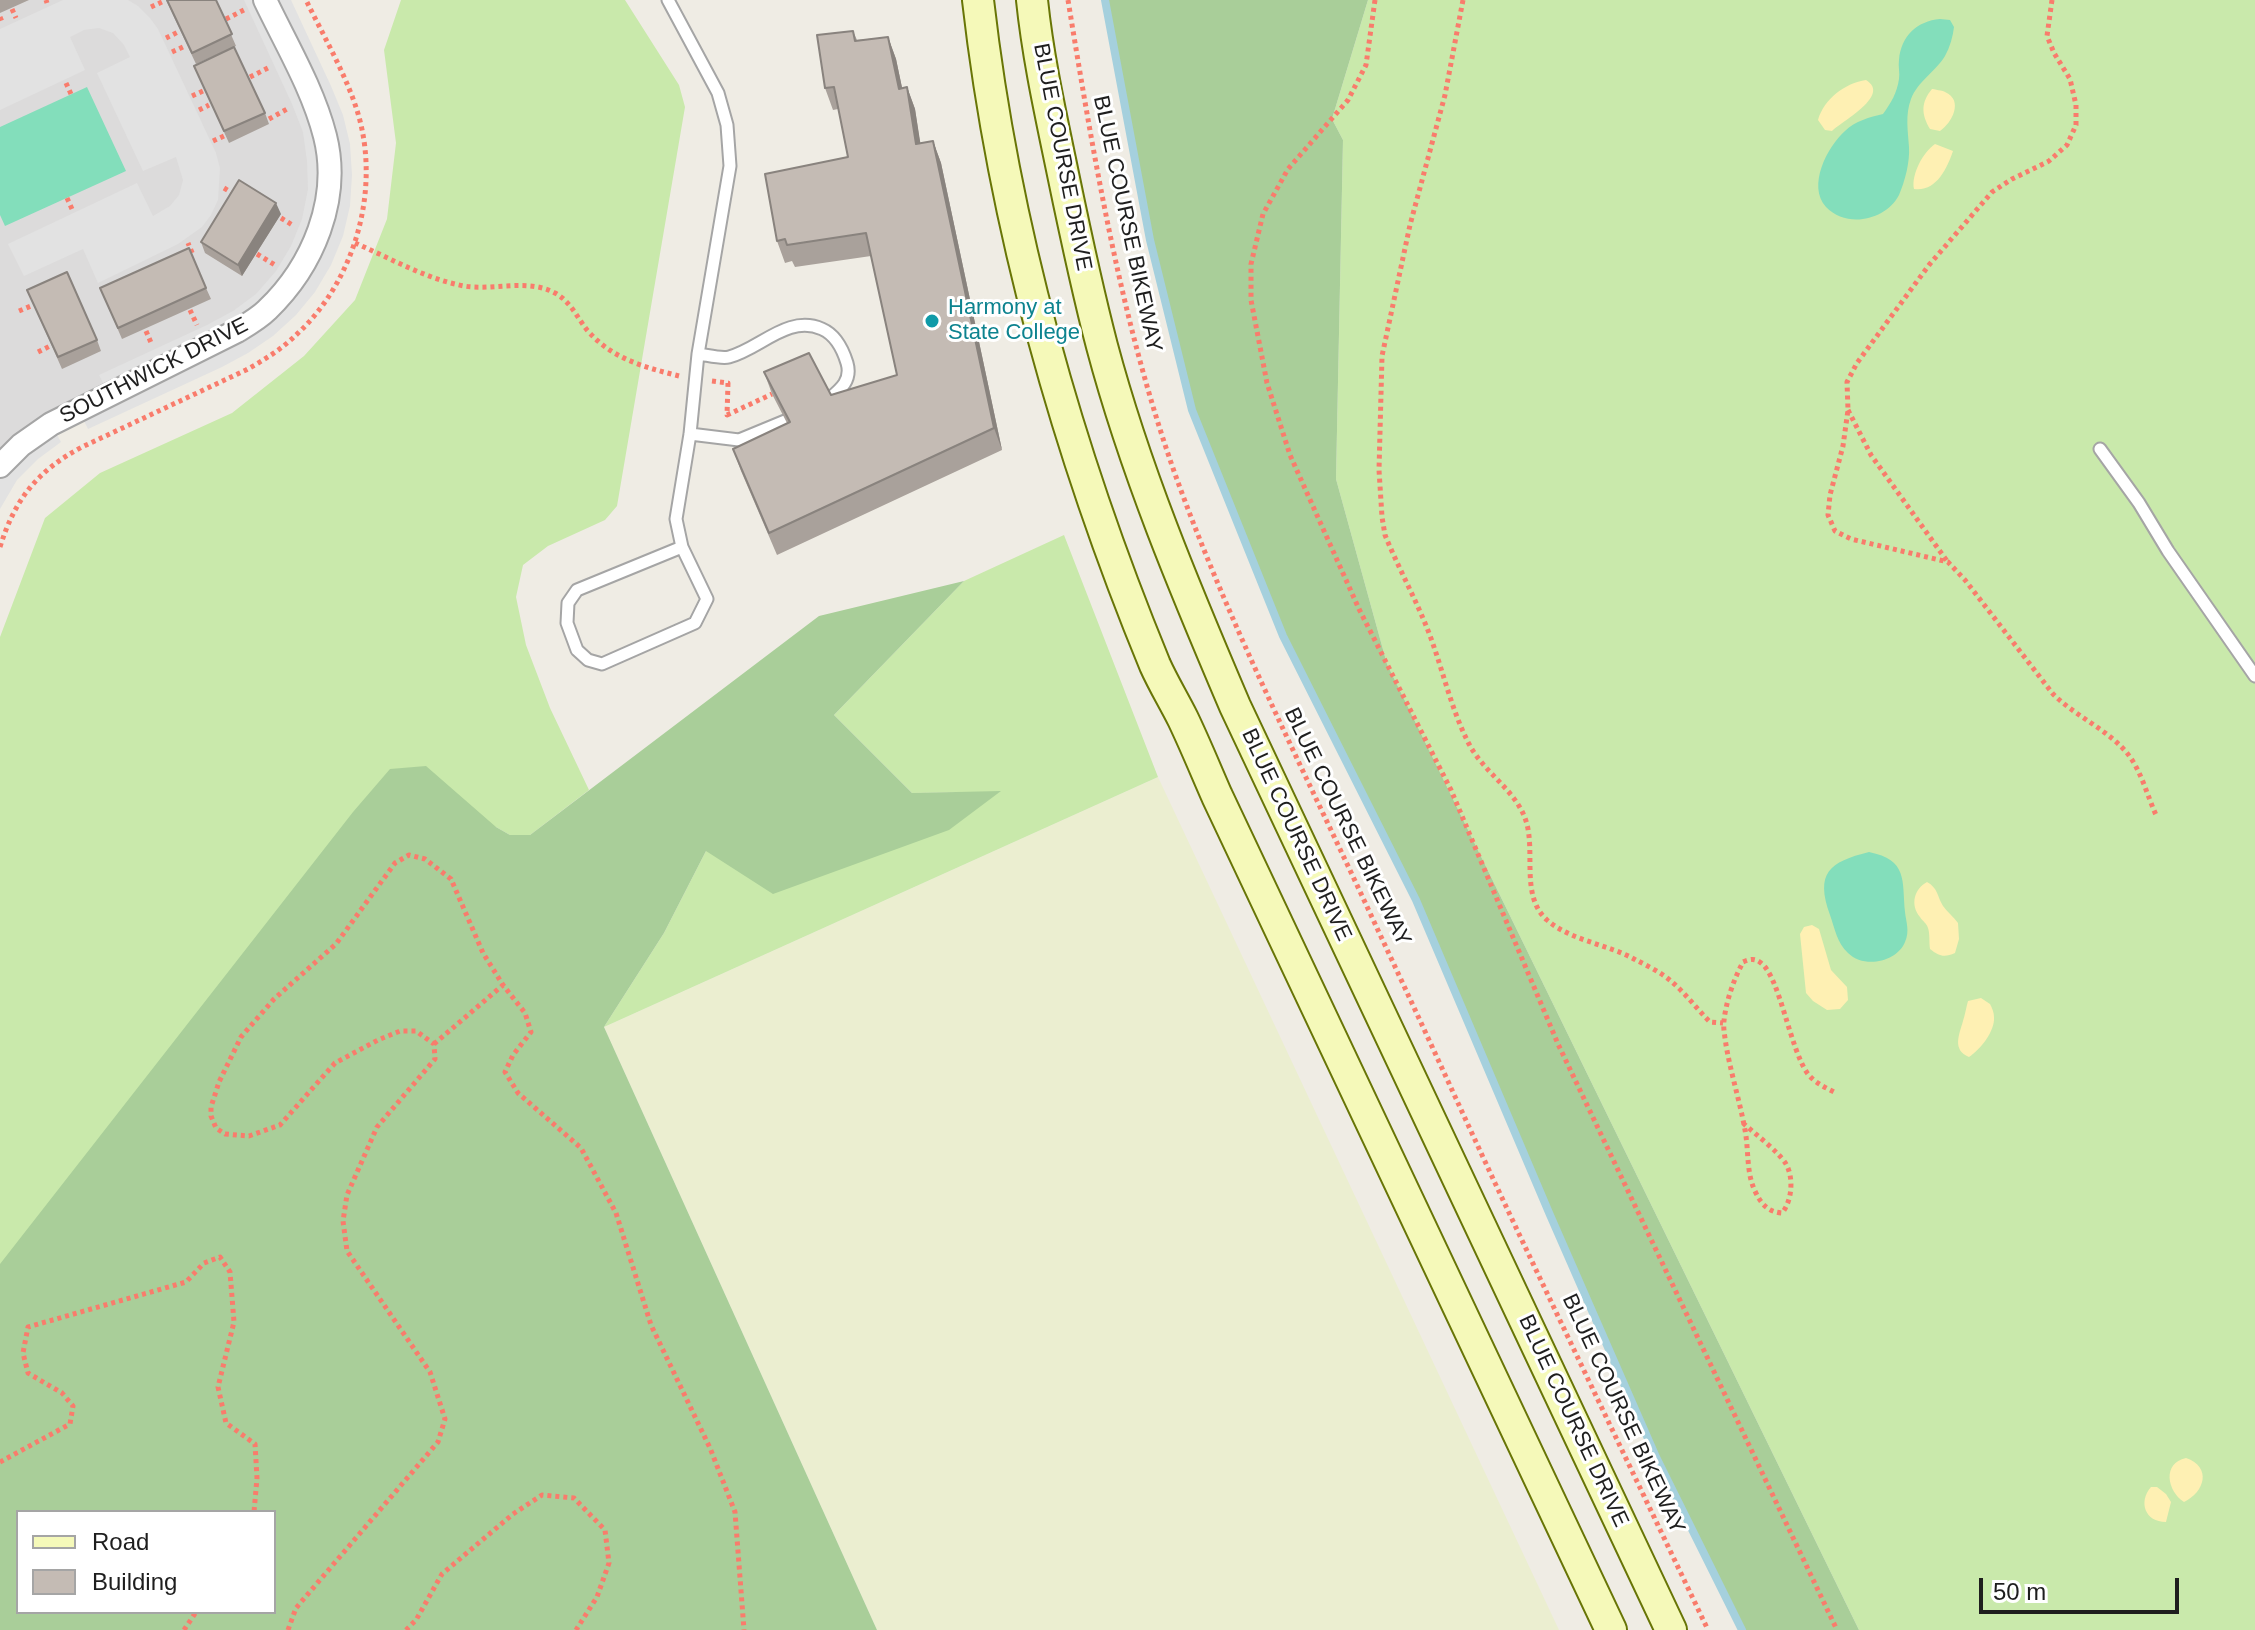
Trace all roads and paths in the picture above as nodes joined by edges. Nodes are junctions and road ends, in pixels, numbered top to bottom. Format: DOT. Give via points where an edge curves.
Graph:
graph roads {
  1 [pos="265,0"];
  2 [pos="668,0"];
  3 [pos="978,0"];
  4 [pos="1032,0"];
  5 [pos="1068,0"];
  6 [pos="1375,0"];
  7 [pos="1463,0"];
  8 [pos="2052,0"];
  9 [pos="164,1"];
  10 [pos="151,7"];
  11 [pos="12,9"];
  12 [pos="244,10"];
  13 [pos="16,18"];
  14 [pos="226,19"];
  15 [pos="178,32"];
  16 [pos="166,38"];
  17 [pos="185,46"];
  18 [pos="172,52"];
  19 [pos="270,67"];
  20 [pos="250,77"];
  21 [pos="66,83"];
  22 [pos="203,91"];
  23 [pos="71,94"];
  24 [pos="192,96"];
  25 [pos="209,105"];
  26 [pos="289,108"];
  27 [pos="199,110"];
  28 [pos="269,119"];
  29 [pos="224,136"];
  30 [pos="213,141"];
  31 [pos="224,188"];
  32 [pos="238,196"];
  33 [pos="67,198"];
  34 [pos="72,209"];
  35 [pos="281,218"];
  36 [pos="294,226"];
  37 [pos="188,243"];
  38 [pos="355,243"];
  39 [pos="257,254"];
  40 [pos="177,262"];
  41 [pos="275,265"];
  42 [pos="31,306"];
  43 [pos="190,310"];
  44 [pos="19,311"];
  45 [pos="197,325"];
  46 [pos="146,331"];
  47 [pos="152,345"];
  48 [pos="50,346"];
  49 [pos="38,352"];
  50 [pos="698,354"];
  51 [pos="696,380"];
  52 [pos="772,394"];
  53 [pos="829,399"];
  54 [pos="1848,410"];
  55 [pos="785,421"];
  56 [pos="690,434"];
  57 [pos="2100,449"];
  58 [pos="0,466"];
  59 [pos="682,547"];
  60 [pos="1948,562"];
  61 [pos="2255,676"];
  62 [pos="2156,815"];
  63 [pos="503,985"];
  64 [pos="1723,1023"];
  65 [pos="434,1044"];
  66 [pos="1834,1092"];
  67 [pos="1743,1123"];
  68 [pos="0,1462"];
  69 [pos="254,1510"];
  70 [pos="288,1630"];
  71 [pos="406,1630"];
  72 [pos="576,1630"];
  73 [pos="744,1630"];
  74 [pos="1611,1630"];
  75 [pos="1671,1630"];
  76 [pos="1708,1630"];
  77 [pos="1837,1630"];
  1 -- 58 [label="street, SOUTHWICK DRIVE" via="326,139 330,177 313,247 291,284 265,312 51,424"];
  2 -- 50 [label="lane" via="718,93 727,125 730,166"];
  3 -- 74 [label="main road" via="994,117 1034,305 1104,529 1156,667"];
  4 -- 75 [label="main road, BLUE COURSE DRIVE" via="1050,109 1103,348 1178,571 1235,706"];
  5 -- 76 [label="path, BLUE COURSE BIKEWAY" via="1092,146 1140,364 1214,575 1268,700"];
  6 -- 77 [label="path" via="1366,65 1348,100 1288,169 1263,214 1251,264 1251,300 1267,383 1290,455 1359,609 1451,790 1558,1044"];
  7 -- 64 [label="path" via="1382,356 1379,470 1385,535 1433,645 1460,725 1477,759 1515,797 1526,821 1535,900 1545,919 1634,958 1670,980 1710,1022"];
  8 -- 54 [label="path" via="2047,36 2070,79 2076,105 2076,125 2067,145 1992,192 1929,265 1857,363 1847,382"];
  9 -- 10 [label="path"];
  11 -- 13 [label="path"];
  12 -- 14 [label="path"];
  15 -- 16 [label="path"];
  17 -- 18 [label="path"];
  19 -- 20 [label="path"];
  21 -- 23 [label="path"];
  22 -- 24 [label="path"];
  25 -- 27 [label="path"];
  26 -- 28 [label="path"];
  29 -- 30 [label="path"];
  31 -- 32 [label="path"];
  33 -- 34 [label="path"];
  35 -- 36 [label="path"];
  37 -- 40 [label="path" via="193,255"];
  38 -- 51 [label="path" via="437,279 554,293 608,350 627,361"];
  39 -- 41 [label="path"];
  42 -- 44 [label="path"];
  43 -- 45 [label="path"];
  46 -- 47 [label="path"];
  48 -- 49 [label="path"];
  50 -- 51 [label="lane"];
  50 -- 53 [label="lane" via="728,358 791,327 811,324 827,331 842,348 849,370 845,385"];
  51 -- 52 [label="path" via="728,383 727,415"];
  51 -- 56 [label="lane"];
  54 -- 60 [label="path" via="1871,455"];
  54 -- 60 [label="path" via="1830,495 1828,515 1835,531"];
  55 -- 56 [label="lane" via="739,440"];
  56 -- 59 [label="lane" via="676,519"];
  57 -- 61 [label="lane"];
  59 -- 59 [label="lane" via="577,590 568,603 567,623 577,650 602,664 695,623 707,599"];
  60 -- 62 [label="path" via="2053,694 2129,756"];
  63 -- 65 [label="path"];
  63 -- 65 [label="path" via="451,879 425,859 409,855 395,863 336,944 274,999 241,1037 219,1082 211,1116 225,1134 249,1136 280,1125 335,1063 378,1040 416,1031"];
  63 -- 73 [label="path" via="525,1013 531,1032 505,1072 518,1093 581,1148 616,1213 651,1325 735,1512"];
  64 -- 66 [label="path" via="1743,962 1759,960 1774,985 1801,1063"];
  64 -- 67 [label="path"];
  65 -- 70 [label="path" via="435,1059 377,1127 347,1195 343,1221 347,1251 430,1372 445,1419 438,1442 296,1608"];
  67 -- 67 [label="path" via="1757,1194 1766,1208 1782,1213 1791,1195 1786,1164"];
  68 -- 69 [label="path" via="70,1424 73,1406 28,1373 23,1353 28,1327 186,1282 204,1263 220,1257 230,1272 234,1322 218,1387 226,1423 255,1444"];
  71 -- 72 [label="path" via="442,1574 542,1495 574,1498 605,1530 609,1563 597,1597"];
}
